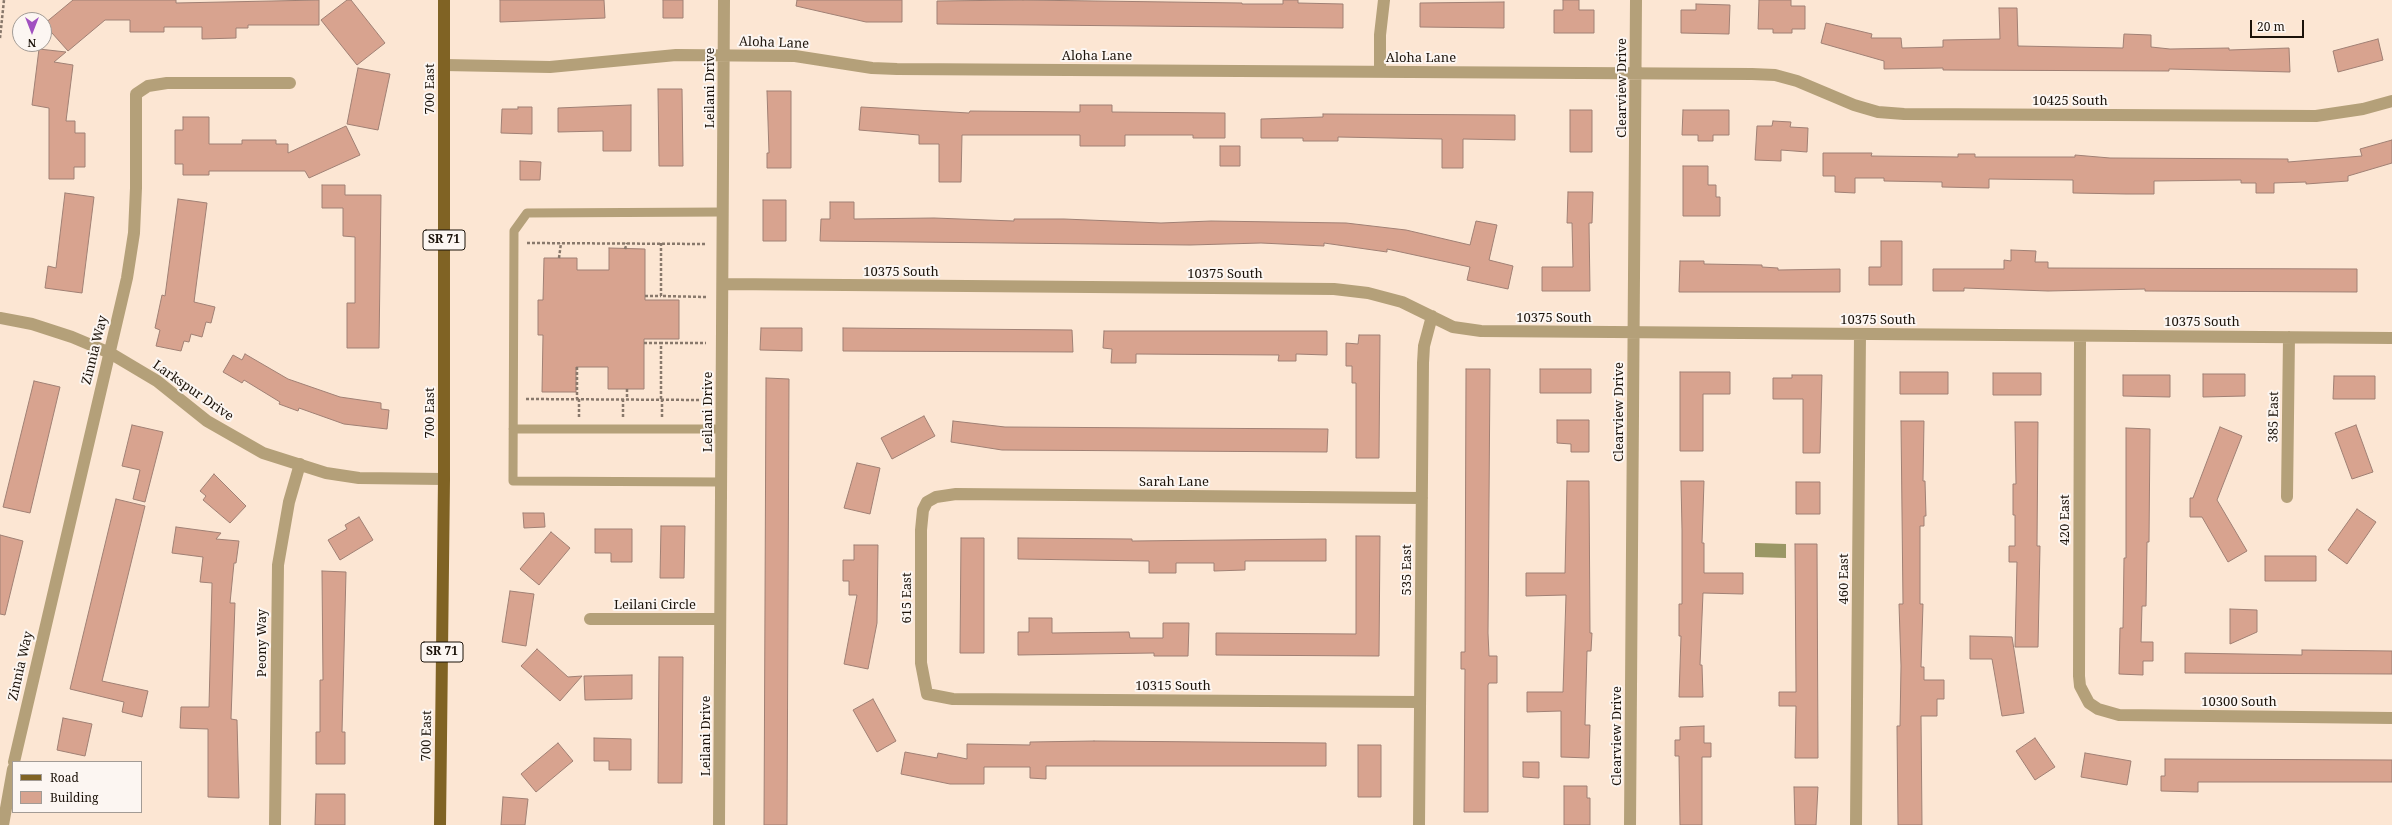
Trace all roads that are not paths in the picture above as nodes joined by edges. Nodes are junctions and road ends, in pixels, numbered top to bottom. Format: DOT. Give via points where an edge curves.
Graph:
graph roads {
  1 [pos="444,0"];
  2 [pos="724,0"];
  3 [pos="1384,0"];
  4 [pos="1636,0"];
  5 [pos="724,55"];
  6 [pos="444,65"];
  7 [pos="1380,72"];
  8 [pos="1636,74"];
  9 [pos="1752,74"];
  10 [pos="290,83"];
  11 [pos="2392,101"];
  12 [pos="723,212"];
  13 [pos="723,284"];
  14 [pos="1432,316"];
  15 [pos="0,318"];
  16 [pos="1634,332"];
  17 [pos="1860,334"];
  18 [pos="2080,336"];
  19 [pos="2289,337"];
  20 [pos="2392,338"];
  21 [pos="110,353"];
  22 [pos="513,429"];
  23 [pos="722,429"];
  24 [pos="300,464"];
  25 [pos="444,479"];
  26 [pos="721,482"];
  27 [pos="1422,498"];
  28 [pos="2287,498"];
  29 [pos="927,502"];
  30 [pos="590,619"];
  31 [pos="720,619"];
  32 [pos="927,694"];
  33 [pos="1420,702"];
  34 [pos="2089,703"];
  35 [pos="2392,718"];
  36 [pos="14,761"];
  37 [pos="12,775"];
  38 [pos="3,825"];
  39 [pos="275,825"];
  40 [pos="440,825"];
  41 [pos="719,825"];
  42 [pos="1419,825"];
  43 [pos="1630,825"];
  44 [pos="1856,825"];
  1 -- 6 [label="main road, 700 East / SR 71"];
  2 -- 5 [label="street, Leilani Drive"];
  3 -- 7 [label="street" via="1380,35"];
  4 -- 8 [label="street, Clearview Drive"];
  5 -- 6 [label="street, Aloha Lane" via="676,54 550,67"];
  5 -- 7 [label="street, Aloha Lane" via="795,56 872,68 897,69"];
  5 -- 12 [label="street, Leilani Drive"];
  6 -- 25 [label="main road, 700 East / SR 71"];
  7 -- 8 [label="street, Aloha Lane"];
  8 -- 9 [label="street, Aloha Lane"];
  8 -- 16 [label="street, Clearview Drive"];
  9 -- 11 [label="street, 10425 South" via="1775,75 1797,81 1854,105 1878,112 1904,114 2310,116 2341,113"];
  10 -- 21 [label="street, Zinnia Way" via="167,83 148,86 136,94 134,233"];
  12 -- 13 [label="street, Leilani Drive"];
  12 -- 22 [label="lane" via="527,213 514,231"];
  13 -- 14 [label="street, 10375 South" via="1334,289 1368,293 1395,300"];
  13 -- 23 [label="street, Leilani Drive"];
  14 -- 16 [label="street, 10375 South" via="1453,327 1481,331"];
  14 -- 27 [label="street, 535 East" via="1424,346 1423,363"];
  15 -- 21 [label="street, Larkspur Drive" via="32,324"];
  16 -- 17 [label="street, 10375 South"];
  16 -- 43 [label="street, Clearview Drive"];
  17 -- 18 [label="street, 10375 South"];
  17 -- 44 [label="street, 460 East"];
  18 -- 19 [label="street, 10375 South"];
  18 -- 34 [label="street, 420 East" via="2079,676 2080,686"];
  19 -- 20 [label="street, 10375 South"];
  19 -- 28 [label="street, 385 East"];
  21 -- 24 [label="street, Larkspur Drive" via="157,381 207,421 236,438 263,452"];
  21 -- 36 [label="street, Zinnia Way"];
  22 -- 23 [label="lane"];
  22 -- 26 [label="lane" via="513,481"];
  23 -- 26 [label="street, Leilani Drive"];
  24 -- 25 [label="street, Larkspur Drive" via="326,473 358,478"];
  24 -- 39 [label="street, Peony Way" via="289,502 278,565"];
  25 -- 40 [label="main road, 700 East / SR 71"];
  26 -- 31 [label="street, Leilani Drive"];
  27 -- 29 [label="street, Sarah Lane" via="956,494"];
  27 -- 33 [label="street, 535 East"];
  29 -- 32 [label="street, 615 East" via="923,510 921,530 921,663"];
  30 -- 31 [label="street, Leilani Circle"];
  31 -- 41 [label="street, Leilani Drive"];
  32 -- 33 [label="street, 10315 South" via="953,699"];
  33 -- 42 [label="street, 535 East"];
  34 -- 35 [label="street, 10300 South" via="2098,709 2119,715"];
  37 -- 38 [label="street"];
}
